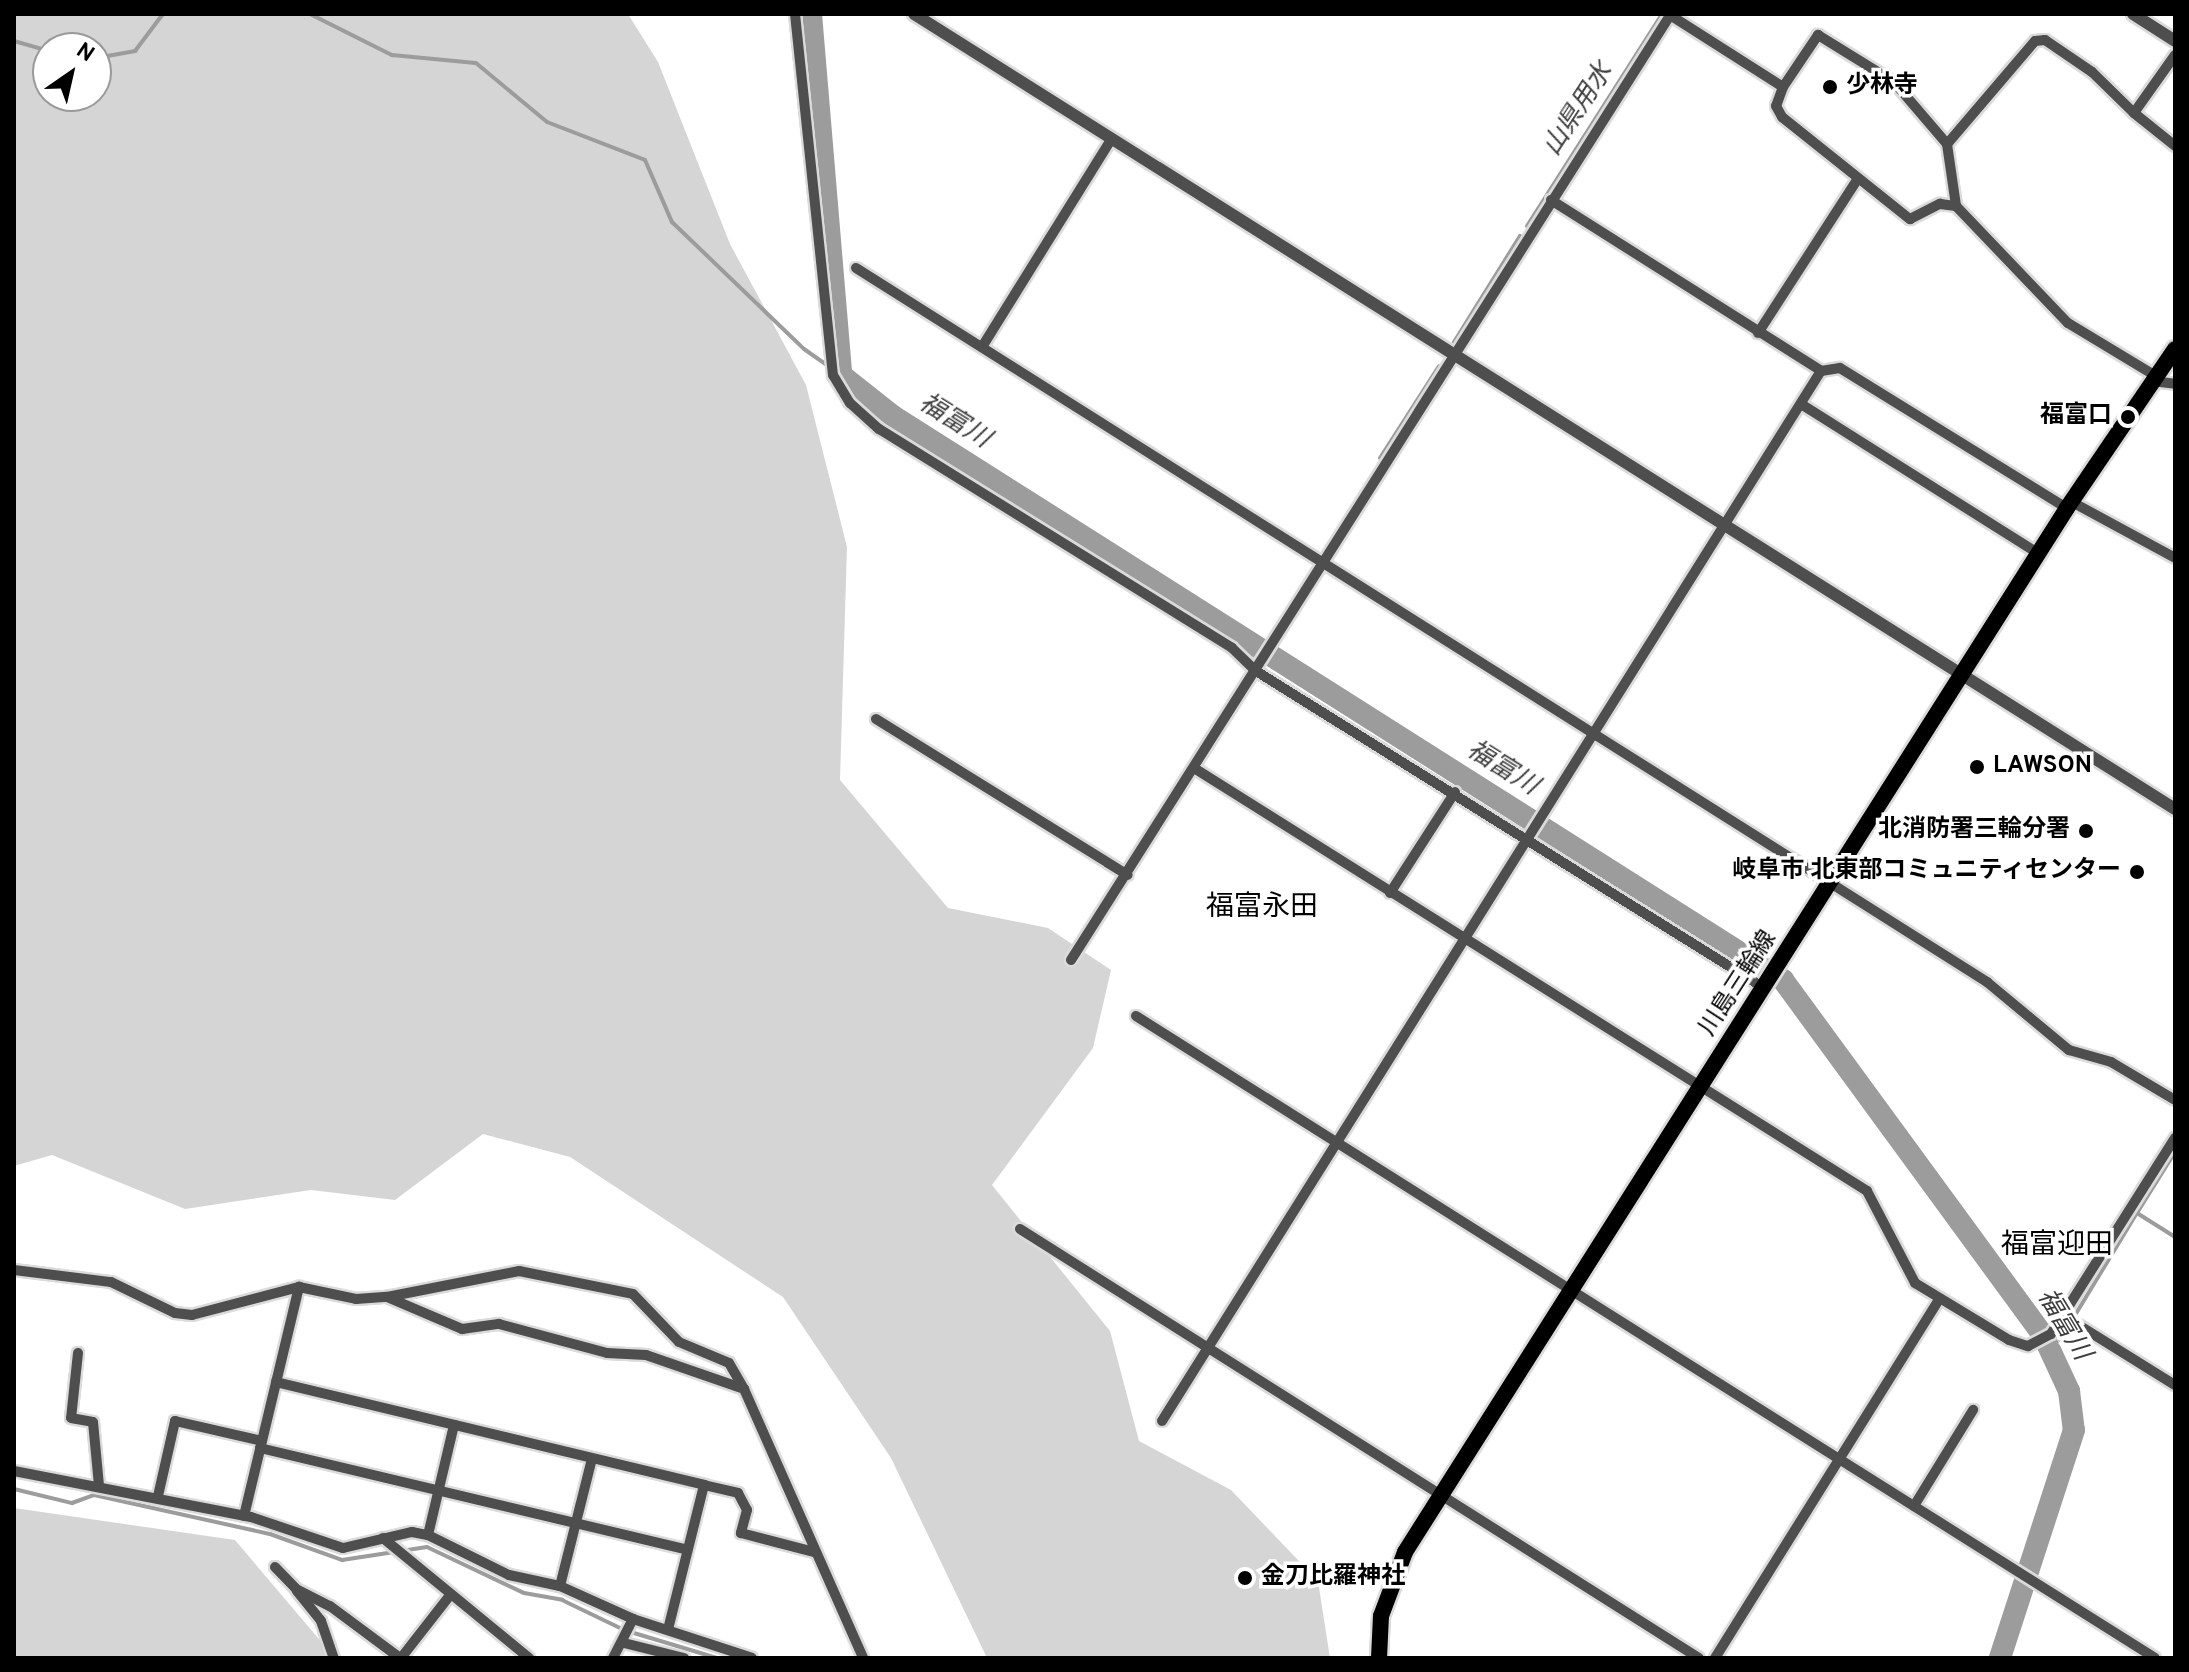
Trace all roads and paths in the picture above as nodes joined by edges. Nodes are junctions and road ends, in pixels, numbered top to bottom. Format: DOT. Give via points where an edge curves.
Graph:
graph roads {
  1 [pos="795,14"];
  2 [pos="914,14"];
  3 [pos="2133,14"];
  4 [pos="1670,15"];
  5 [pos="2175,41"];
  6 [pos="2175,55"];
  7 [pos="1783,87"];
  8 [pos="2134,113"];
  9 [pos="1110,141"];
  10 [pos="1947,144"];
  11 [pos="2175,146"];
  12 [pos="1857,180"];
  13 [pos="1551,200"];
  14 [pos="1956,206"];
  15 [pos="856,268"];
  16 [pos="1758,333"];
  17 [pos="982,347"];
  18 [pos="2175,349"];
  19 [pos="1452,356"];
  20 [pos="1821,371"];
  21 [pos="2154,378"];
  22 [pos="2175,384"];
  23 [pos="1801,404"];
  24 [pos="2069,505"];
  25 [pos="1724,526"];
  26 [pos="2039,554"];
  27 [pos="2175,558"];
  28 [pos="1323,563"];
  29 [pos="1258,668"];
  30 [pos="1964,676"];
  31 [pos="876,719"];
  32 [pos="1594,735"];
  33 [pos="1194,768"];
  34 [pos="1455,792"];
  35 [pos="2175,809"];
  36 [pos="1529,837"];
  37 [pos="1128,875"];
  38 [pos="1832,884"];
  39 [pos="1390,893"];
  40 [pos="1463,940"];
  41 [pos="1071,960"];
  42 [pos="1766,986"];
  43 [pos="1136,1016"];
  44 [pos="1701,1088"];
  45 [pos="2175,1100"];
  46 [pos="2175,1138"];
  47 [pos="1337,1143"];
  48 [pos="1020,1229"];
  49 [pos="14,1270"];
  50 [pos="299,1287"];
  51 [pos="1571,1292"];
  52 [pos="387,1297"];
  53 [pos="1939,1300"];
  54 [pos="2067,1318"];
  55 [pos="1207,1349"];
  56 [pos="78,1353"];
  57 [pos="276,1382"];
  58 [pos="2175,1385"];
  59 [pos="744,1389"];
  60 [pos="1973,1410"];
  61 [pos="1162,1421"];
  62 [pos="454,1425"];
  63 [pos="261,1445"];
  64 [pos="592,1459"];
  65 [pos="1840,1460"];
  66 [pos="14,1462"];
  67 [pos="18,1472"];
  68 [pos="99,1485"];
  69 [pos="704,1485"];
  70 [pos="439,1491"];
  71 [pos="1441,1495"];
  72 [pos="158,1496"];
  73 [pos="1914,1506"];
  74 [pos="244,1516"];
  75 [pos="576,1524"];
  76 [pos="428,1535"];
  77 [pos="383,1538"];
  78 [pos="687,1550"];
  79 [pos="814,1552"];
  80 [pos="275,1567"];
  81 [pos="560,1586"];
  82 [pos="296,1589"];
  83 [pos="451,1594"];
  84 [pos="632,1622"];
  85 [pos="668,1629"];
  86 [pos="625,1640"];
  87 [pos="526,1657"];
  88 [pos="334,1658"];
  89 [pos="401,1658"];
  90 [pos="613,1658"];
  91 [pos="684,1658"];
  92 [pos="752,1658"];
  93 [pos="863,1658"];
  94 [pos="1379,1658"];
  95 [pos="1699,1658"];
  96 [pos="1715,1658"];
  97 [pos="2155,1658"];
  1 -- 29 [label="street" via="831,361 850,403 879,429"];
  2 -- 9 [label="street"];
  3 -- 5 [label="street"];
  4 -- 7 [label="street"];
  4 -- 13 [label="street"];
  6 -- 8 [label="street"];
  7 -- 10 [label="street" via="1818,35 1894,82"];
  7 -- 12 [label="street" via="1776,106 1782,117"];
  8 -- 10 [label="street" via="2092,72 2045,40 2035,41"];
  8 -- 11 [label="street"];
  9 -- 17 [label="street"];
  9 -- 19 [label="street"];
  10 -- 14 [label="street"];
  12 -- 14 [label="street" via="1910,219 1940,204"];
  12 -- 16 [label="street"];
  13 -- 16 [label="street"];
  13 -- 19 [label="street"];
  14 -- 21 [label="street" via="2068,323"];
  15 -- 17 [label="street"];
  16 -- 20 [label="street"];
  17 -- 28 [label="street"];
  18 -- 21 [label="main road, 川島三輪線"];
  19 -- 25 [label="street"];
  19 -- 28 [label="street"];
  20 -- 23 [label="street"];
  20 -- 24 [label="street" via="1840,368"];
  21 -- 22 [label="street"];
  21 -- 24 [label="main road, 川島三輪線"];
  23 -- 25 [label="street"];
  23 -- 26 [label="street"];
  24 -- 26 [label="main road, 川島三輪線"];
  24 -- 27 [label="street"];
  25 -- 30 [label="street"];
  25 -- 32 [label="street"];
  26 -- 30 [label="main road, 川島三輪線"];
  28 -- 29 [label="street"];
  28 -- 32 [label="street"];
  29 -- 33 [label="street"];
  29 -- 34 [label="street"];
  30 -- 35 [label="street"];
  30 -- 38 [label="main road, 川島三輪線"];
  31 -- 37 [label="street"];
  32 -- 36 [label="street"];
  32 -- 38 [label="street"];
  33 -- 37 [label="street"];
  33 -- 39 [label="street"];
  34 -- 36 [label="street"];
  34 -- 39 [label="street"];
  36 -- 40 [label="street"];
  36 -- 42 [label="street"];
  37 -- 41 [label="street"];
  38 -- 42 [label="main road, 川島三輪線"];
  38 -- 45 [label="street" via="1987,982 2069,1050 2111,1062"];
  39 -- 40 [label="street"];
  40 -- 44 [label="street"];
  40 -- 47 [label="street"];
  42 -- 44 [label="main road, 川島三輪線"];
  43 -- 47 [label="street"];
  44 -- 51 [label="main road, 川島三輪線"];
  44 -- 53 [label="street" via="1867,1191 1906,1270"];
  46 -- 54 [label="street"];
  47 -- 51 [label="street"];
  47 -- 55 [label="street"];
  48 -- 55 [label="street"];
  49 -- 50 [label="street" via="111,1282 175,1313 192,1315"];
  50 -- 52 [label="street" via="356,1299"];
  50 -- 57 [label="street"];
  51 -- 65 [label="street"];
  51 -- 71 [label="main road, 川島三輪線"];
  52 -- 59 [label="street" via="462,1329 499,1324 607,1353 646,1355"];
  52 -- 59 [label="street" via="519,1271 633,1294 679,1342 729,1363"];
  53 -- 54 [label="street" via="2009,1340 2033,1344"];
  53 -- 65 [label="street"];
  54 -- 58 [label="street"];
  55 -- 61 [label="street"];
  55 -- 71 [label="street"];
  56 -- 68 [label="street" via="71,1418 93,1422"];
  57 -- 62 [label="street"];
  57 -- 63 [label="street"];
  59 -- 79 [label="street"];
  60 -- 73 [label="street"];
  62 -- 64 [label="street"];
  62 -- 70 [label="street"];
  63 -- 70 [label="street"];
  63 -- 72 [label="street" via="175,1421"];
  63 -- 74 [label="street"];
  64 -- 69 [label="street"];
  64 -- 75 [label="street"];
  65 -- 73 [label="street"];
  65 -- 96 [label="street"];
  66 -- 67 [label="street"];
  67 -- 68 [label="street"];
  68 -- 72 [label="street"];
  69 -- 78 [label="street"];
  69 -- 79 [label="street" via="738,1493 747,1510 741,1533"];
  70 -- 75 [label="street"];
  70 -- 76 [label="street"];
  71 -- 94 [label="main road, 川島三輪線" via="1389,1584"];
  71 -- 95 [label="street"];
  72 -- 74 [label="street"];
  73 -- 97 [label="street"];
  74 -- 77 [label="street" via="343,1548"];
  75 -- 78 [label="street"];
  75 -- 81 [label="street"];
  76 -- 77 [label="street"];
  76 -- 81 [label="street" via="509,1575"];
  77 -- 83 [label="street"];
  78 -- 85 [label="street"];
  79 -- 93 [label="street"];
  80 -- 82 [label="street"];
  81 -- 84 [label="street"];
  82 -- 88 [label="street" via="321,1621"];
  82 -- 89 [label="street" via="330,1606"];
  83 -- 87 [label="street"];
  83 -- 89 [label="street"];
  84 -- 85 [label="street"];
  84 -- 86 [label="street"];
  85 -- 92 [label="street"];
  86 -- 90 [label="street"];
  86 -- 91 [label="street"];
}
